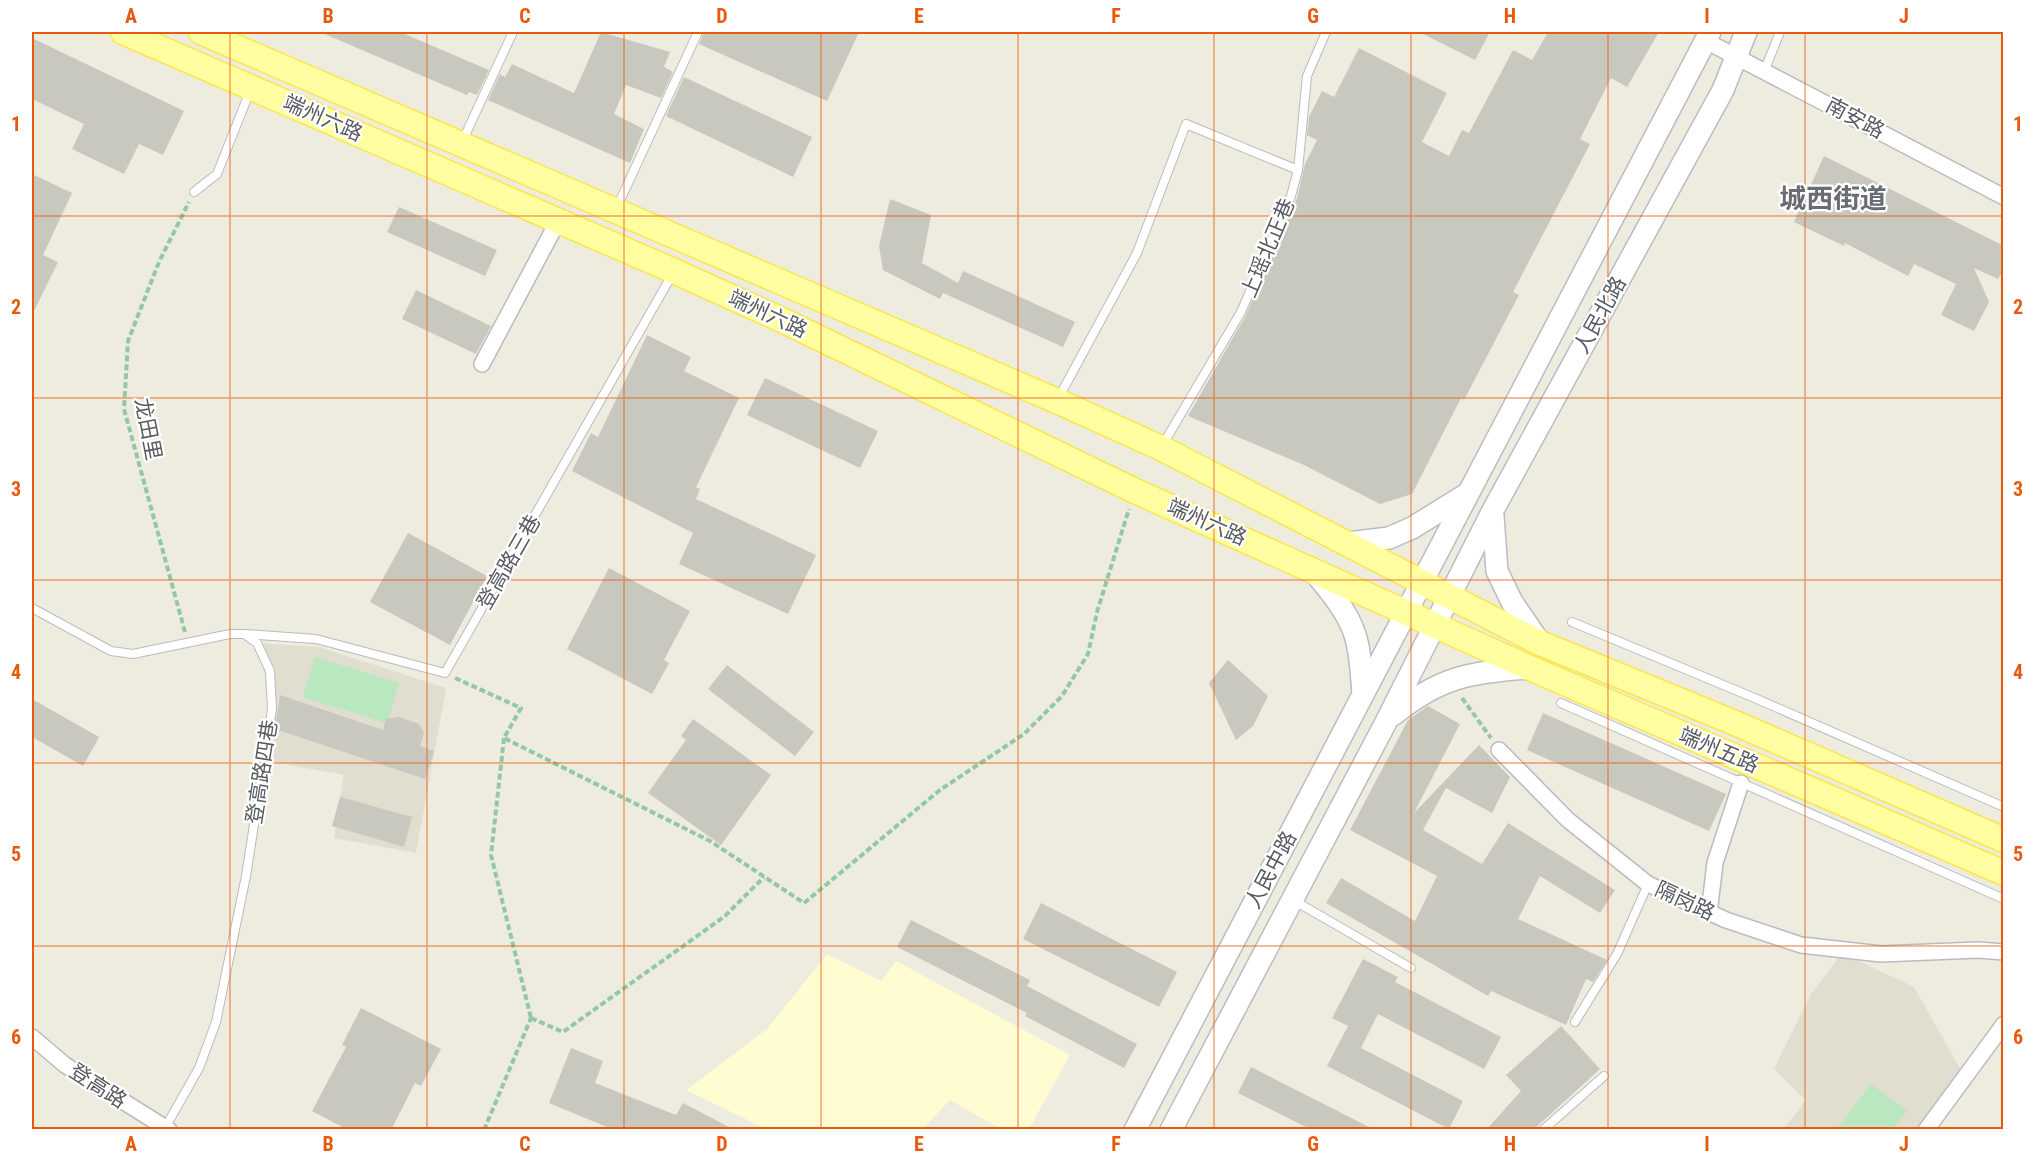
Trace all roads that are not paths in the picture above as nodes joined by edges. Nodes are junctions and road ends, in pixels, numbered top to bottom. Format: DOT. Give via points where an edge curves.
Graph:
graph roads {
  1 [pos="123,32"];
  2 [pos="201,32"];
  3 [pos="513,32"];
  4 [pos="698,32"];
  5 [pos="1326,32"];
  6 [pos="1746,32"];
  7 [pos="1780,32"];
  8 [pos="1708,36"];
  9 [pos="1737,55"];
  10 [pos="1765,69"];
  11 [pos="252,87"];
  12 [pos="461,143"];
  13 [pos="1298,170"];
  14 [pos="194,192"];
  15 [pos="2004,197"];
  16 [pos="616,210"];
  17 [pos="558,221"];
  18 [pos="674,271"];
  19 [pos="482,364"];
  20 [pos="1057,402"];
  21 [pos="1161,448"];
  22 [pos="1470,492"];
  23 [pos="1492,512"];
  24 [pos="1456,518"];
  25 [pos="1483,532"];
  26 [pos="1348,543"];
  27 [pos="1312,568"];
  28 [pos="1423,581"];
  29 [pos="1450,596"];
  30 [pos="32,608"];
  31 [pos="1407,611"];
  32 [pos="1572,622"];
  33 [pos="1435,624"];
  34 [pos="244,634"];
  35 [pos="1540,643"];
  36 [pos="1530,668"];
  37 [pos="1363,693"];
  38 [pos="1562,703"];
  39 [pos="1386,722"];
  40 [pos="1499,750"];
  41 [pos="1741,783"];
  42 [pos="2004,807"];
  43 [pos="2004,840"];
  44 [pos="2004,873"];
  45 [pos="1648,884"];
  46 [pos="2004,899"];
  47 [pos="1292,900"];
  48 [pos="1709,912"];
  49 [pos="2004,952"];
  50 [pos="1411,968"];
  51 [pos="1575,1022"];
  52 [pos="2004,1024"];
  53 [pos="32,1037"];
  54 [pos="1604,1076"];
  55 [pos="166,1129"];
  56 [pos="1135,1130"];
  57 [pos="1170,1130"];
  58 [pos="1543,1130"];
  59 [pos="1926,1130"];
  1 -- 11 [label="main road, 端州六路"];
  2 -- 12 [label="main road, 端州六路"];
  3 -- 12 [label="lane"];
  4 -- 16 [label="lane"];
  5 -- 13 [label="lane, 上瑶北正巷" via="1307,76"];
  6 -- 9 [label="main road, 人民北路"];
  7 -- 10 [label="lane"];
  8 -- 9 [label="street, 南安路"];
  8 -- 22 [label="main road, 人民北路"];
  9 -- 10 [label="street, 南安路"];
  9 -- 23 [label="main road, 人民北路" via="1723,90"];
  10 -- 15 [label="street, 南安路"];
  11 -- 14 [label="lane" via="217,174"];
  11 -- 17 [label="main road, 端州六路"];
  12 -- 16 [label="main road, 端州六路"];
  13 -- 20 [label="lane" via="1186,124 1137,253"];
  13 -- 21 [label="lane, 上瑶北正巷" via="1291,196 1241,312"];
  16 -- 20 [label="main road, 端州六路"];
  17 -- 18 [label="main road, 端州六路"];
  17 -- 19 [label="street"];
  18 -- 27 [label="main road, 端州六路" via="1135,491"];
  18 -- 34 [label="lane, 登高路三巷" via="445,673 316,639"];
  20 -- 21 [label="main road, 端州六路"];
  21 -- 26 [label="main road, 端州六路"];
  22 -- 24 [label="main road, 人民北路"];
  22 -- 26 [label="main road" via="1389,538"];
  23 -- 25 [label="main road, 人民北路"];
  23 -- 35 [label="main road" via="1497,571 1512,602"];
  24 -- 25 [label="main road"];
  24 -- 28 [label="main road, 人民北路"];
  25 -- 29 [label="main road, 人民北路"];
  26 -- 28 [label="main road, 端州六路"];
  27 -- 31 [label="main road, 端州六路"];
  27 -- 37 [label="main road" via="1354,631"];
  28 -- 29 [label="main road, 端州六路"];
  28 -- 31 [label="main road, 人民北路"];
  29 -- 33 [label="main road, 人民北路"];
  29 -- 35 [label="main road, 端州五路"];
  30 -- 34 [label="lane" via="111,651 133,654"];
  31 -- 33 [label="main road, 端州六路"];
  31 -- 37 [label="main road, 人民中路"];
  32 -- 42 [label="lane"];
  33 -- 36 [label="main road, 端州五路"];
  33 -- 39 [label="main road, 人民中路"];
  34 -- 55 [label="lane, 登高路四巷" via="257,643 270,671 272,709 246,876 216,1022 199,1068"];
  35 -- 43 [label="main road, 端州五路"];
  36 -- 39 [label="main road" via="1481,671 1450,680 1420,693"];
  36 -- 44 [label="main road, 端州五路"];
  37 -- 56 [label="main road, 人民中路"];
  38 -- 41 [label="lane"];
  39 -- 47 [label="main road, 人民中路"];
  40 -- 45 [label="street, 隔岗路" via="1568,820"];
  41 -- 46 [label="lane"];
  41 -- 48 [label="street" via="1715,863"];
  45 -- 48 [label="street, 隔岗路"];
  45 -- 51 [label="lane" via="1617,954"];
  47 -- 50 [label="lane"];
  47 -- 57 [label="main road, 人民中路"];
  48 -- 49 [label="street, 隔岗路" via="1801,945 1881,954"];
  52 -- 59 [label="street"];
  53 -- 55 [label="street, 登高路" via="65,1065"];
  54 -- 58 [label="lane"];
}
